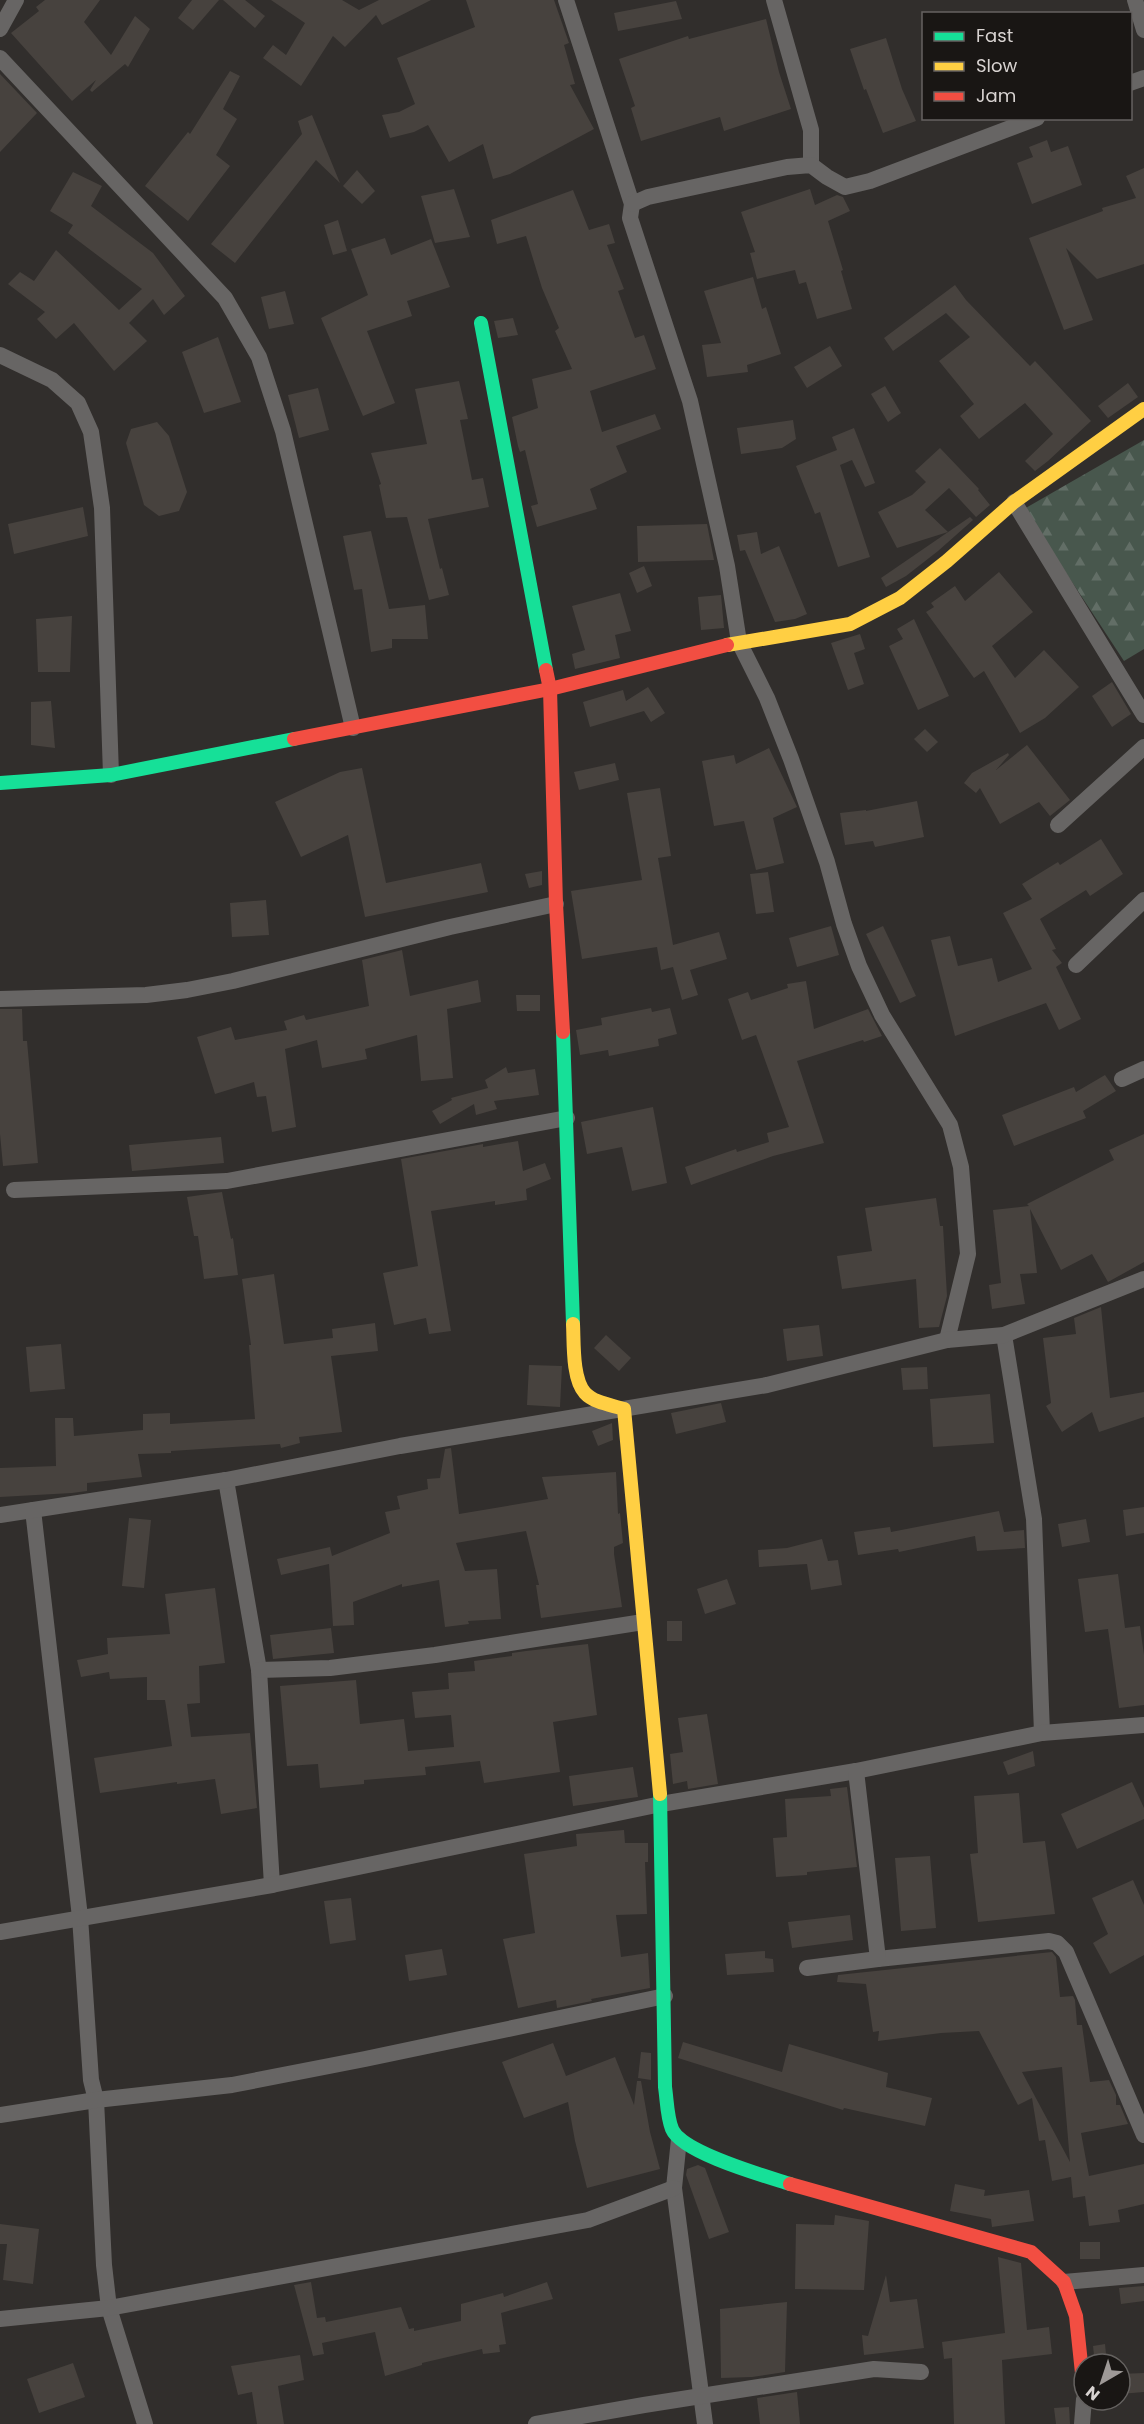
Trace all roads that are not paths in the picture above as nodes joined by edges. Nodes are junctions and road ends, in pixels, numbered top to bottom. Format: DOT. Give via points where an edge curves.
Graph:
graph roads {
  1 [pos="16,0"];
  2 [pos="566,0"];
  3 [pos="774,0"];
  4 [pos="1135,0"];
  5 [pos="0,29"];
  6 [pos="1144,30"];
  7 [pos="0,57"];
  8 [pos="1032,120"];
  9 [pos="811,165"];
  10 [pos="632,204"];
  11 [pos="481,323"];
  12 [pos="0,355"];
  13 [pos="1144,409"];
  14 [pos="1014,502"];
  15 [pos="739,642"];
  16 [pos="550,689"];
  17 [pos="1144,715"];
  18 [pos="353,728"];
  19 [pos="1144,747"];
  20 [pos="111,776"];
  21 [pos="0,783"];
  22 [pos="1058,825"];
  23 [pos="1144,900"];
  24 [pos="556,904"];
  25 [pos="1076,965"];
  26 [pos="0,999"];
  27 [pos="1144,1069"];
  28 [pos="1122,1079"];
  29 [pos="567,1118"];
  30 [pos="14,1190"];
  31 [pos="1144,1279"];
  32 [pos="1004,1335"];
  33 [pos="947,1340"];
  34 [pos="624,1409"];
  35 [pos="226,1480"];
  36 [pos="33,1510"];
  37 [pos="0,1515"];
  38 [pos="643,1622"];
  39 [pos="259,1670"];
  40 [pos="1144,1725"];
  41 [pos="1042,1733"];
  42 [pos="856,1770"];
  43 [pos="662,1804"];
  44 [pos="272,1886"];
  45 [pos="80,1917"];
  46 [pos="0,1932"];
  47 [pos="878,1959"];
  48 [pos="807,1968"];
  49 [pos="665,1996"];
  50 [pos="96,2100"];
  51 [pos="0,2115"];
  52 [pos="1144,2135"];
  53 [pos="679,2139"];
  54 [pos="675,2188"];
  55 [pos="1144,2275"];
  56 [pos="1064,2282"];
  57 [pos="109,2308"];
  58 [pos="0,2319"];
  59 [pos="1080,2352"];
  60 [pos="921,2372"];
  61 [pos="702,2396"];
  62 [pos="145,2424"];
  63 [pos="536,2424"];
  64 [pos="705,2424"];
  1 -- 5 [label="street"];
  2 -- 10 [label="street"];
  3 -- 9 [label="street" via="811,130"];
  4 -- 6 [label="street"];
  7 -- 18 [label="street" via="225,298 259,357 283,431"];
  8 -- 9 [label="street" via="845,187"];
  9 -- 10 [label="street" via="787,166"];
  10 -- 15 [label="street" via="630,218 690,401 727,566"];
  11 -- 16 [label="street"];
  12 -- 20 [label="street" via="52,380 78,403 91,432 102,508"];
  13 -- 14 [label="street"];
  14 -- 15 [label="street" via="900,598 850,624"];
  14 -- 17 [label="street"];
  15 -- 16 [label="street"];
  15 -- 33 [label="street" via="791,759 859,966 882,1015 950,1125 961,1167 968,1254"];
  16 -- 18 [label="street"];
  16 -- 24 [label="street"];
  18 -- 20 [label="street"];
  19 -- 22 [label="street"];
  20 -- 21 [label="street"];
  23 -- 25 [label="street"];
  24 -- 26 [label="street" via="187,990 146,995"];
  24 -- 29 [label="street"];
  27 -- 28 [label="street"];
  29 -- 30 [label="street" via="227,1181"];
  29 -- 34 [label="street" via="577,1382 590,1399"];
  31 -- 32 [label="street"];
  32 -- 33 [label="street"];
  32 -- 41 [label="street" via="1034,1519"];
  33 -- 34 [label="street" via="767,1385"];
  34 -- 35 [label="street"];
  34 -- 38 [label="street"];
  35 -- 36 [label="street"];
  35 -- 39 [label="street"];
  36 -- 37 [label="street"];
  36 -- 45 [label="street"];
  38 -- 39 [label="street" via="435,1655 330,1668"];
  38 -- 43 [label="street"];
  39 -- 44 [label="street"];
  40 -- 41 [label="street"];
  41 -- 42 [label="street"];
  42 -- 43 [label="street"];
  42 -- 47 [label="street"];
  43 -- 44 [label="street"];
  43 -- 49 [label="street"];
  44 -- 45 [label="street"];
  45 -- 46 [label="street"];
  45 -- 50 [label="street" via="91,2080"];
  47 -- 48 [label="street"];
  47 -- 52 [label="street" via="1057,1943 1066,1952"];
  49 -- 50 [label="street" via="232,2085"];
  49 -- 53 [label="street" via="665,2087 672,2130"];
  50 -- 51 [label="street"];
  50 -- 57 [label="street"];
  53 -- 54 [label="street"];
  53 -- 56 [label="street" via="690,2147 766,2176 1031,2252"];
  54 -- 57 [label="street" via="588,2220"];
  54 -- 61 [label="street"];
  55 -- 56 [label="street"];
  56 -- 59 [label="street" via="1076,2316"];
  57 -- 58 [label="street"];
  57 -- 62 [label="street"];
  60 -- 61 [label="street" via="873,2369"];
  61 -- 63 [label="street"];
  61 -- 64 [label="street"];
}
